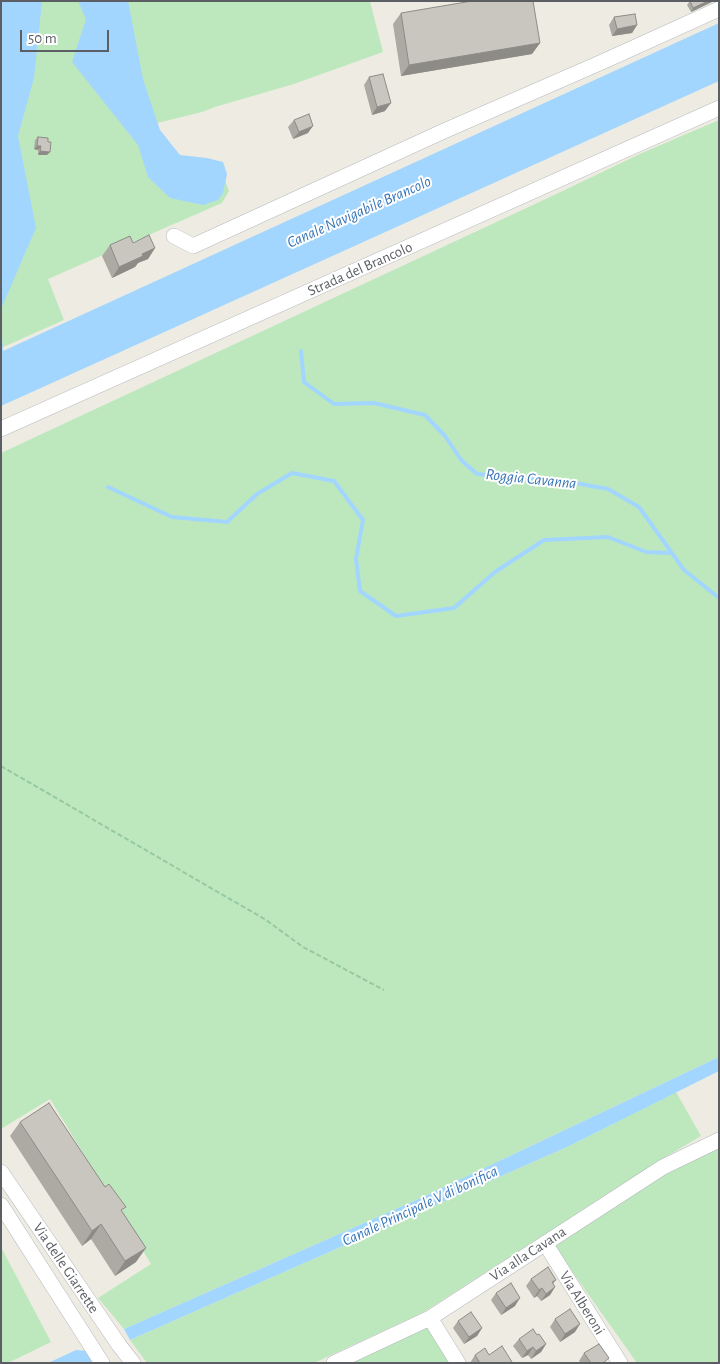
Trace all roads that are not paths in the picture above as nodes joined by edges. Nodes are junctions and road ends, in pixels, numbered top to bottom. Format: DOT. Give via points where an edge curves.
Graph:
graph roads {
  1 [pos="719,9"];
  2 [pos="719,108"];
  3 [pos="174,236"];
  4 [pos="1,429"];
  5 [pos="719,1140"];
  6 [pos="1,1172"];
  7 [pos="1,1205"];
  8 [pos="545,1243"];
  9 [pos="430,1318"];
  10 [pos="102,1363"];
  11 [pos="133,1363"];
  12 [pos="334,1363"];
  13 [pos="458,1363"];
  14 [pos="620,1363"];
  1 -- 3 [label="street" via="193,246"];
  2 -- 4 [label="street, Strada del Brancolo"];
  5 -- 8 [label="street, Via alla Cavana" via="663,1167"];
  6 -- 11 [label="street, Via delle Giarrette"];
  7 -- 10 [label="street, Via delle Giarrette"];
  8 -- 9 [label="street, Via alla Cavana"];
  8 -- 14 [label="street, Via Alberoni"];
  9 -- 12 [label="street, Via alla Cavana"];
  9 -- 13 [label="street"];
}
